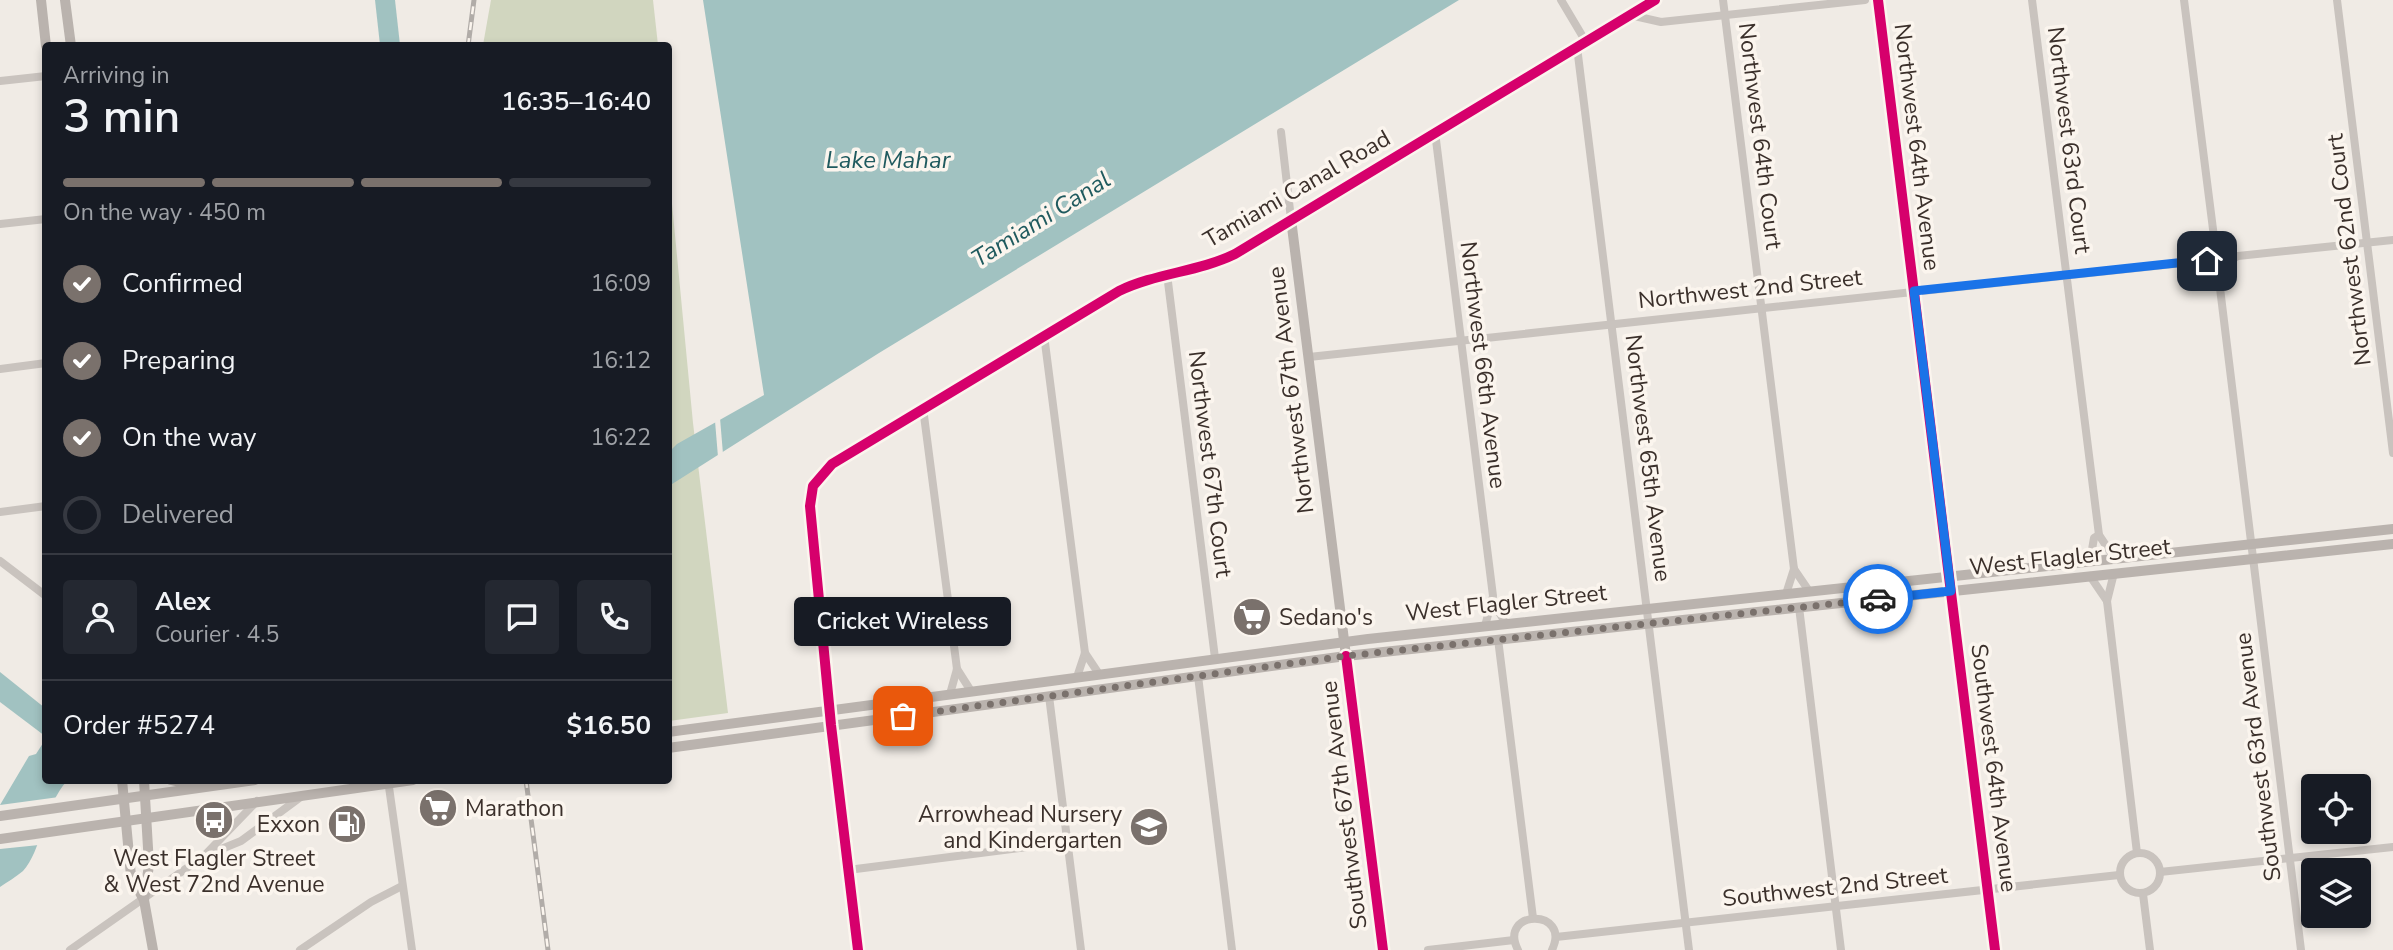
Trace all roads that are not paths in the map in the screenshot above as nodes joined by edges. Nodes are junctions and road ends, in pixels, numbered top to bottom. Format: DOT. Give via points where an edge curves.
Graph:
graph roads {
  1 [pos="41,0"];
  2 [pos="65,0"];
  3 [pos="1562,0"];
  4 [pos="1655,0"];
  5 [pos="1723,0"];
  6 [pos="1865,0"];
  7 [pos="1878,0"];
  8 [pos="2032,0"];
  9 [pos="2184,0"];
  10 [pos="2337,0"];
  11 [pos="1630,15"];
  12 [pos="1725,15"];
  13 [pos="46,42"];
  14 [pos="70,42"];
  15 [pos="1581,45"];
  16 [pos="42,76"];
  17 [pos="0,81"];
  18 [pos="1280,132"];
  19 [pos="1435,132"];
  20 [pos="42,219"];
  21 [pos="1291,219"];
  22 [pos="0,224"];
  23 [pos="2214,237"];
  24 [pos="2393,240"];
  25 [pos="2367,243"];
  26 [pos="2222,251"];
  27 [pos="2208,254"];
  28 [pos="2238,256"];
  29 [pos="2195,261"];
  30 [pos="2224,264"];
  31 [pos="2211,266"];
  32 [pos="1167,274"];
  33 [pos="2066,275"];
  34 [pos="2219,280"];
  35 [pos="1914,291"];
  36 [pos="1762,307"];
  37 [pos="1612,323"];
  38 [pos="1044,335"];
  39 [pos="1461,340"];
  40 [pos="1309,357"];
  41 [pos="42,364"];
  42 [pos="0,369"];
  43 [pos="923,408"];
  44 [pos="2393,453"];
  45 [pos="42,507"];
  46 [pos="0,512"];
  47 [pos="2392,527"];
  48 [pos="2099,535"];
  49 [pos="2251,544"];
  50 [pos="2393,544"];
  51 [pos="2253,558"];
  52 [pos="2115,559"];
  53 [pos="0,561"];
  54 [pos="2090,561"];
  55 [pos="1794,569"];
  56 [pos="2114,573"];
  57 [pos="1949,576"];
  58 [pos="2090,576"];
  59 [pos="1809,591"];
  60 [pos="1951,591"];
  61 [pos="42,593"];
  62 [pos="1786,594"];
  63 [pos="2107,601"];
  64 [pos="1493,602"];
  65 [pos="1799,607"];
  66 [pos="1647,609"];
  67 [pos="1649,623"];
  68 [pos="1506,624"];
  69 [pos="1485,626"];
  70 [pos="1498,639"];
  71 [pos="1344,642"];
  72 [pos="1085,653"];
  73 [pos="1346,656"];
  74 [pos="1215,659"];
  75 [pos="957,669"];
  76 [pos="1099,674"];
  77 [pos="1198,676"];
  78 [pos="1077,677"];
  79 [pos="971,691"];
  80 [pos="950,694"];
  81 [pos="1049,696"];
  82 [pos="830,711"];
  83 [pos="831,725"];
  84 [pos="672,732"];
  85 [pos="672,747"];
  86 [pos="122,784"];
  87 [pos="144,784"];
  88 [pos="189,784"];
  89 [pos="231,784"];
  90 [pos="375,784"];
  91 [pos="388,784"];
  92 [pos="207,788"];
  93 [pos="304,795"];
  94 [pos="145,797"];
  95 [pos="124,800"];
  96 [pos="257,802"];
  97 [pos="0,816"];
  98 [pos="146,817"];
  99 [pos="125,821"];
  100 [pos="0,839"];
  101 [pos="1067,842"];
  102 [pos="2393,847"];
  103 [pos="2137,853"];
  104 [pos="204,856"];
  105 [pos="2289,858"];
  106 [pos="848,870"];
  107 [pos="2160,872"];
  108 [pos="2119,875"];
  109 [pos="402,886"];
  110 [pos="1988,890"];
  111 [pos="2143,894"];
  112 [pos="144,900"];
  113 [pos="1836,907"];
  114 [pos="1533,918"];
  115 [pos="1686,922"];
  116 [pos="1556,937"];
  117 [pos="1514,940"];
  118 [pos="70,950"];
  119 [pos="153,950"];
  120 [pos="300,950"];
  121 [pos="412,950"];
  122 [pos="858,950"];
  123 [pos="1081,950"];
  124 [pos="1232,950"];
  125 [pos="1383,950"];
  126 [pos="1428,950"];
  127 [pos="1518,950"];
  128 [pos="1552,950"];
  129 [pos="1689,950"];
  130 [pos="1841,950"];
  131 [pos="1995,950"];
  132 [pos="2150,950"];
  133 [pos="2301,950"];
  1 -- 13 [label="main road"];
  2 -- 14 [label="main road"];
  3 -- 15 [label="street, Northwest 65th Avenue"];
  4 -- 11 [label="main road, Tamiami Canal Road"];
  5 -- 12 [label="street, Northwest 64th Court"];
  6 -- 12 [label="street"];
  7 -- 35 [label="street, Northwest 64th Avenue"];
  8 -- 33 [label="street, Northwest 63rd Court"];
  9 -- 23 [label="street"];
  10 -- 25 [label="street, Northwest 62nd Court"];
  11 -- 12 [label="street" via="1661,22"];
  11 -- 15 [label="main road, Tamiami Canal Road"];
  12 -- 36 [label="street, Northwest 64th Court"];
  15 -- 19 [label="main road, Tamiami Canal Road"];
  15 -- 37 [label="street, Northwest 65th Avenue"];
  16 -- 17 [label="street"];
  18 -- 21 [label="street, Northwest 67th Avenue"];
  19 -- 21 [label="main road, Tamiami Canal Road"];
  19 -- 39 [label="street, Northwest 66th Avenue"];
  20 -- 22 [label="street"];
  21 -- 32 [label="main road, Tamiami Canal Road" via="1220,261"];
  21 -- 40 [label="main road, Northwest 67th Avenue"];
  23 -- 26 [label="street"];
  23 -- 27 [label="street"];
  24 -- 25 [label="street, Northwest 2nd Street"];
  25 -- 28 [label="street, Northwest 2nd Street"];
  25 -- 44 [label="street, Northwest 62nd Court"];
  26 -- 27 [label="street, Northwest 2nd Street"];
  26 -- 28 [label="street, Northwest 2nd Street"];
  26 -- 30 [label="street"];
  27 -- 29 [label="street, Northwest 2nd Street"];
  27 -- 31 [label="street"];
  28 -- 30 [label="street, Northwest 2nd Street"];
  29 -- 31 [label="street, Northwest 2nd Street"];
  29 -- 33 [label="street, Northwest 2nd Street"];
  30 -- 31 [label="street, Northwest 2nd Street"];
  30 -- 34 [label="street"];
  31 -- 34 [label="street"];
  32 -- 38 [label="main road, Tamiami Canal Road" via="1119,291"];
  32 -- 74 [label="street, Northwest 67th Court"];
  33 -- 35 [label="street, Northwest 2nd Street"];
  33 -- 48 [label="street, Northwest 63rd Court"];
  34 -- 49 [label="street, Southwest 63rd Avenue"];
  35 -- 36 [label="street, Northwest 2nd Street"];
  35 -- 57 [label="street, Northwest 64th Avenue"];
  36 -- 37 [label="street, Northwest 2nd Street"];
  36 -- 55 [label="street, Northwest 64th Court"];
  37 -- 39 [label="street, Northwest 2nd Street"];
  37 -- 66 [label="street, Northwest 65th Avenue"];
  38 -- 43 [label="main road, Tamiami Canal Road"];
  38 -- 72 [label="street"];
  39 -- 40 [label="street, Northwest 2nd Street"];
  39 -- 64 [label="street, Northwest 66th Avenue"];
  40 -- 71 [label="main road, Northwest 67th Avenue"];
  41 -- 42 [label="street"];
  43 -- 75 [label="street"];
  43 -- 82 [label="main road, Tamiami Canal Road" via="832,464 814,486 810,506"];
  45 -- 46 [label="street"];
  47 -- 49 [label="main road, West Flagler Street"];
  48 -- 52 [label="street, Northwest 63rd Court"];
  48 -- 54 [label="street, Northwest 63rd Court" via="2094,538"];
  49 -- 51 [label="street, Southwest 63rd Avenue"];
  49 -- 52 [label="main road, West Flagler Street"];
  50 -- 51 [label="main road, West Flagler Street"];
  51 -- 56 [label="main road, West Flagler Street"];
  51 -- 105 [label="street, Southwest 63rd Avenue"];
  52 -- 54 [label="main road, West Flagler Street"];
  53 -- 61 [label="street"];
  54 -- 57 [label="main road, West Flagler Street"];
  55 -- 59 [label="street, Northwest 64th Court"];
  55 -- 62 [label="street, Northwest 64th Court"];
  56 -- 58 [label="main road, West Flagler Street"];
  56 -- 63 [label="street"];
  57 -- 59 [label="main road, West Flagler Street"];
  57 -- 60 [label="street, Northwest 64th Avenue"];
  58 -- 60 [label="main road, West Flagler Street"];
  58 -- 63 [label="street"];
  59 -- 62 [label="main road, West Flagler Street"];
  60 -- 65 [label="main road, West Flagler Street"];
  60 -- 110 [label="street, Southwest 64th Avenue"];
  62 -- 66 [label="main road, West Flagler Street"];
  63 -- 103 [label="street"];
  64 -- 68 [label="street, Northwest 66th Avenue"];
  64 -- 69 [label="street, Northwest 66th Avenue"];
  65 -- 67 [label="main road, West Flagler Street"];
  65 -- 113 [label="street"];
  66 -- 67 [label="street, Northwest 65th Avenue"];
  66 -- 68 [label="main road, West Flagler Street"];
  67 -- 70 [label="main road, West Flagler Street"];
  67 -- 115 [label="street, Northwest 65th Avenue"];
  68 -- 69 [label="main road, West Flagler Street"];
  69 -- 71 [label="main road, West Flagler Street"];
  70 -- 73 [label="main road, West Flagler Street"];
  70 -- 114 [label="street"];
  71 -- 73 [label="main road, Southwest 67th Avenue"];
  71 -- 74 [label="main road, West Flagler Street"];
  72 -- 76 [label="street"];
  72 -- 78 [label="street"];
  73 -- 77 [label="main road, West Flagler Street"];
  73 -- 125 [label="main road, Southwest 67th Avenue"];
  74 -- 76 [label="main road, West Flagler Street"];
  75 -- 79 [label="street"];
  75 -- 80 [label="street"];
  76 -- 78 [label="main road, West Flagler Street"];
  77 -- 81 [label="main road, West Flagler Street"];
  77 -- 124 [label="street"];
  78 -- 79 [label="main road, West Flagler Street"];
  79 -- 80 [label="main road, West Flagler Street"];
  80 -- 82 [label="main road, West Flagler Street"];
  81 -- 83 [label="main road, West Flagler Street"];
  81 -- 101 [label="street"];
  82 -- 83 [label="main road"];
  82 -- 84 [label="main road, West Flagler Street"];
  83 -- 85 [label="main road, West Flagler Street"];
  83 -- 106 [label="main road"];
  86 -- 95 [label="main road"];
  87 -- 94 [label="main road"];
  88 -- 92 [label="main road"];
  89 -- 92 [label="main road"];
  90 -- 93 [label="main road"];
  91 -- 109 [label="street"];
  92 -- 94 [label="main road"];
  93 -- 96 [label="main road"];
  93 -- 104 [label="street" via="241,841"];
  94 -- 95 [label="main road"];
  94 -- 98 [label="main road"];
  95 -- 97 [label="main road"];
  95 -- 99 [label="main road"];
  96 -- 98 [label="main road"];
  96 -- 104 [label="street"];
  98 -- 99 [label="main road"];
  98 -- 112 [label="main road" via="149,865"];
  99 -- 100 [label="main road"];
  99 -- 112 [label="main road" via="131,876"];
  101 -- 106 [label="street"];
  101 -- 123 [label="street"];
  102 -- 105 [label="street"];
  103 -- 107 [label="street" via="2150,856"];
  103 -- 108 [label="street" via="2126,858"];
  104 -- 112 [label="street"];
  105 -- 107 [label="street"];
  105 -- 133 [label="street, Southwest 63rd Avenue"];
  106 -- 122 [label="main road"];
  107 -- 111 [label="street" via="2158,884"];
  108 -- 110 [label="street, Southwest 2nd Street"];
  108 -- 111 [label="street" via="2127,890"];
  109 -- 120 [label="street"];
  109 -- 121 [label="street"];
  110 -- 113 [label="street, Southwest 2nd Street"];
  110 -- 131 [label="street, Southwest 64th Avenue"];
  111 -- 132 [label="street"];
  112 -- 118 [label="street"];
  112 -- 119 [label="main road"];
  113 -- 115 [label="street, Southwest 2nd Street"];
  113 -- 130 [label="street"];
  114 -- 116 [label="street" via="1548,922"];
  114 -- 117 [label="street" via="1519,926"];
  115 -- 116 [label="street, Southwest 2nd Street"];
  115 -- 129 [label="street, Northwest 65th Avenue"];
  116 -- 128 [label="street"];
  117 -- 126 [label="street"];
  117 -- 127 [label="street"];
}
